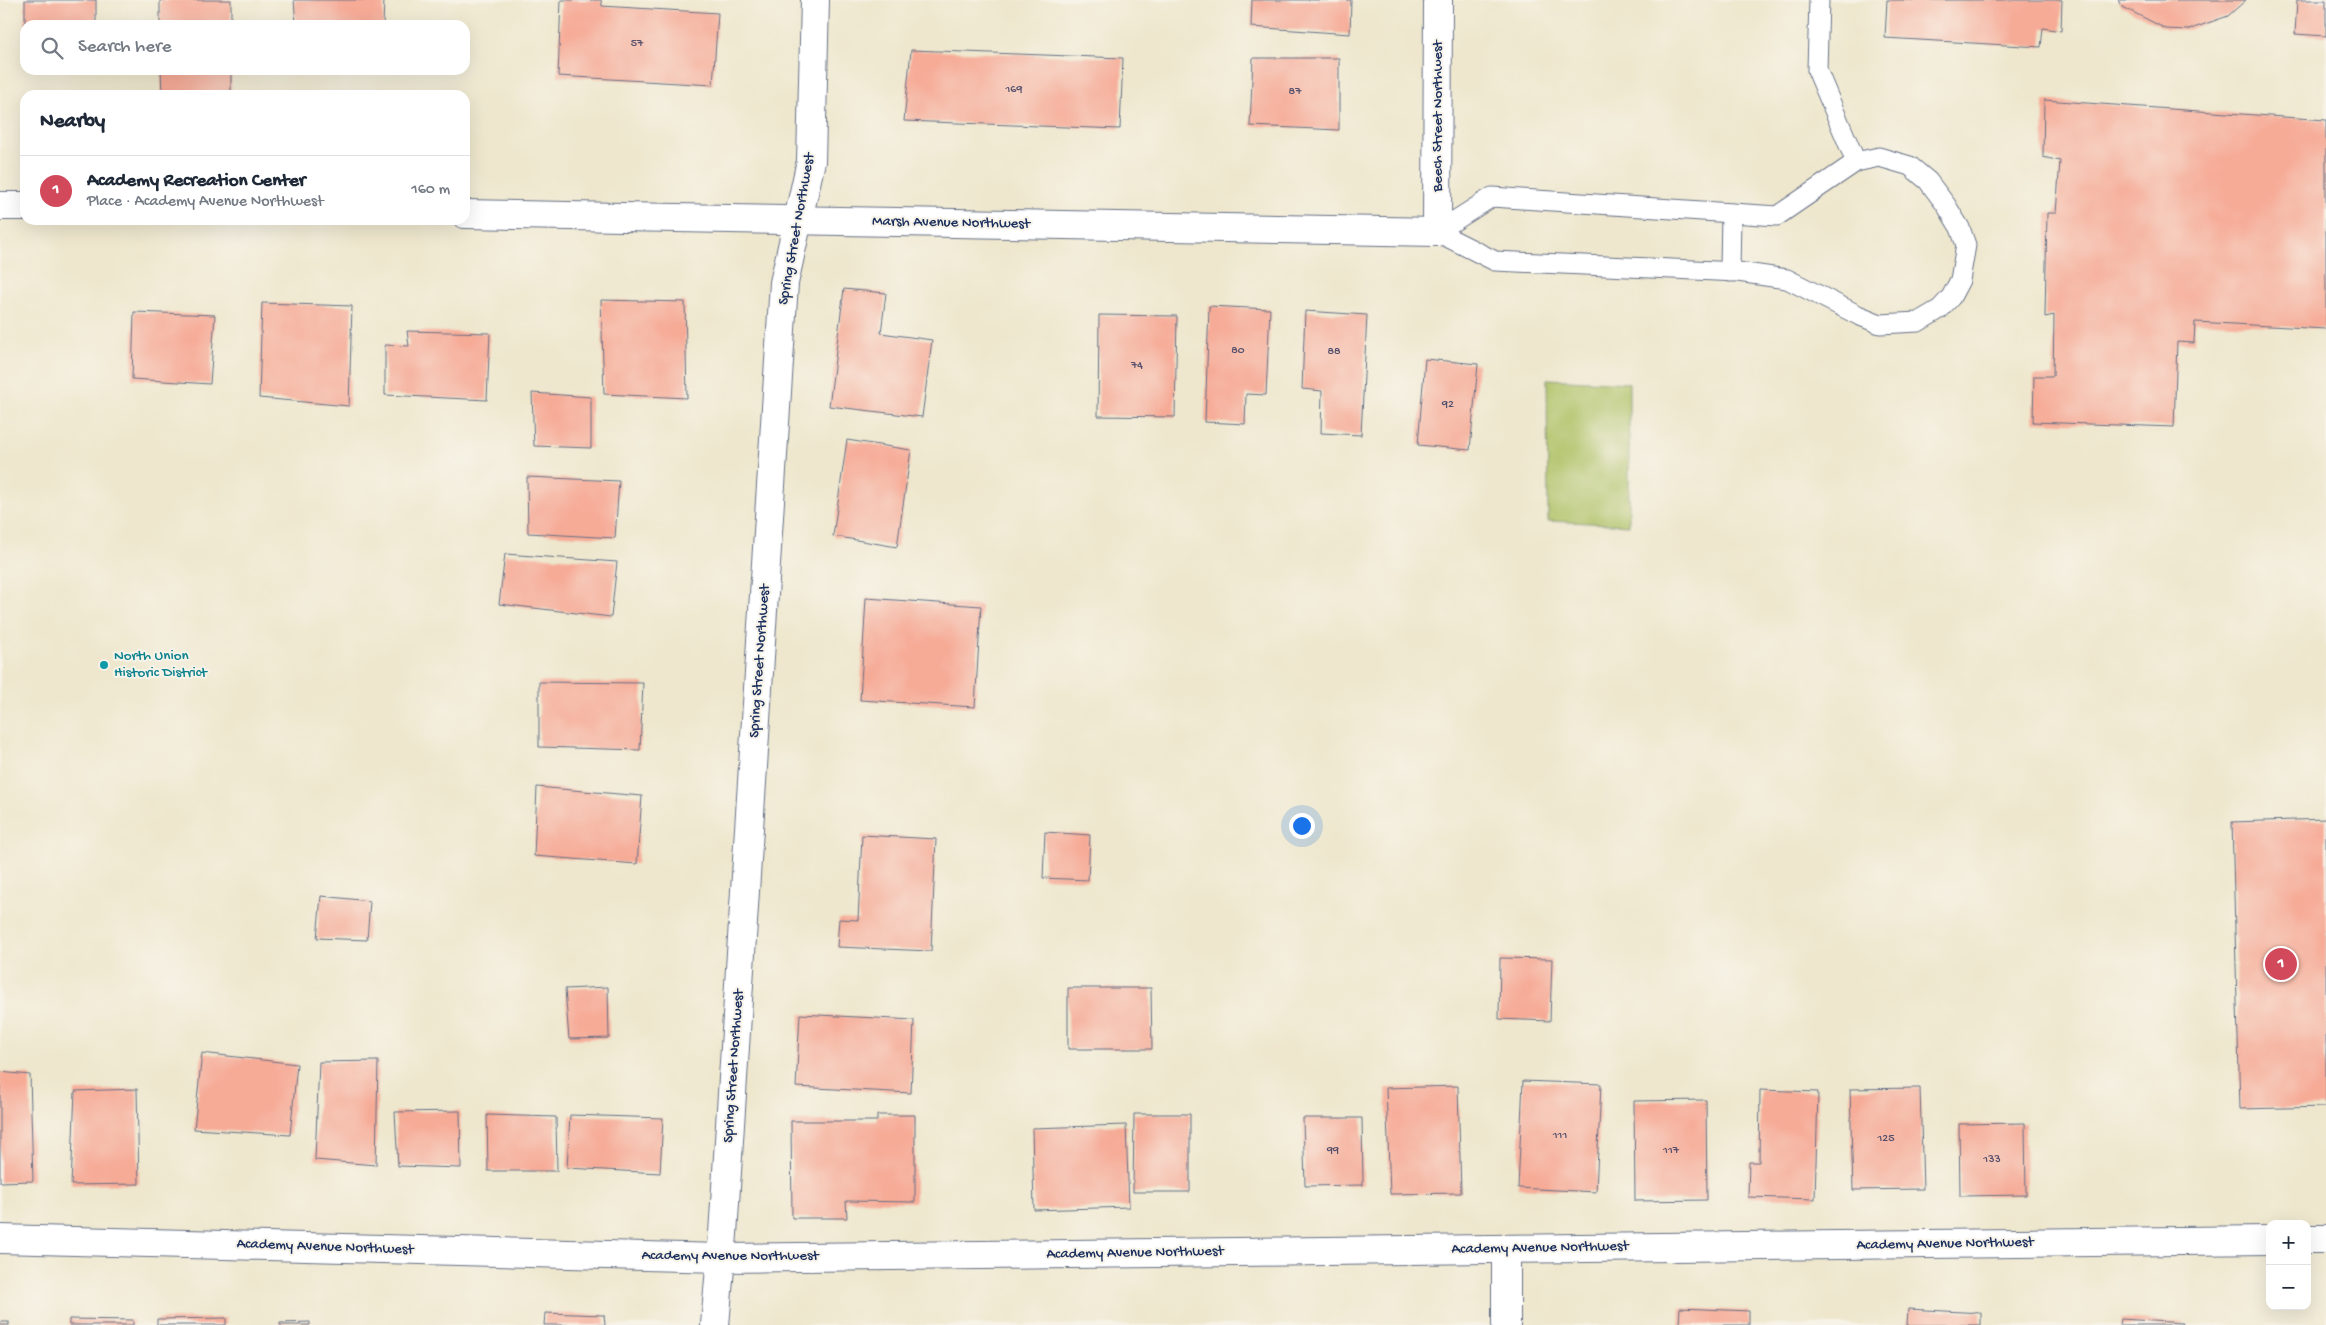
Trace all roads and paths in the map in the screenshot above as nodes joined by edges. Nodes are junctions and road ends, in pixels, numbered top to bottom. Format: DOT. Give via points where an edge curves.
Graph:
graph roads {
  1 [pos="814,0"];
  2 [pos="1438,0"];
  3 [pos="1819,0"];
  4 [pos="1856,162"];
  5 [pos="0,206"];
  6 [pos="20,206"];
  7 [pos="1731,213"];
  8 [pos="470,214"];
  9 [pos="798,220"];
  10 [pos="1437,232"];
  11 [pos="1730,272"];
  12 [pos="0,1239"];
  13 [pos="2311,1239"];
  14 [pos="2326,1239"];
  15 [pos="2266,1240"];
  16 [pos="1506,1249"];
  17 [pos="721,1258"];
  18 [pos="715,1325"];
  19 [pos="1506,1325"];
  1 -- 9 [label="street, Spring Street Northwest" via="810,161"];
  2 -- 10 [label="street, Beech Street Northwest"];
  3 -- 4 [label="lane" via="1817,70"];
  4 -- 7 [label="lane" via="1777,216"];
  4 -- 11 [label="lane" via="1879,157 1910,166 1928,181 1960,228 1966,245 1964,265 1951,297 1940,309 1918,322 1880,324 1787,279"];
  5 -- 6 [label="street"];
  7 -- 10 [label="lane" via="1492,197"];
  7 -- 11 [label="lane"];
  8 -- 9 [label="street, Marsh Avenue Northwest"];
  9 -- 10 [label="street, Marsh Avenue Northwest"];
  9 -- 17 [label="street, Spring Street Northwest" via="784,283"];
  10 -- 11 [label="lane" via="1495,261"];
  12 -- 17 [label="street, Academy Avenue Northwest"];
  13 -- 14 [label="street"];
  15 -- 16 [label="street, Academy Avenue Northwest"];
  16 -- 17 [label="street, Academy Avenue Northwest"];
  16 -- 19 [label="street"];
  17 -- 18 [label="street, Spring Street Northwest"];
}
